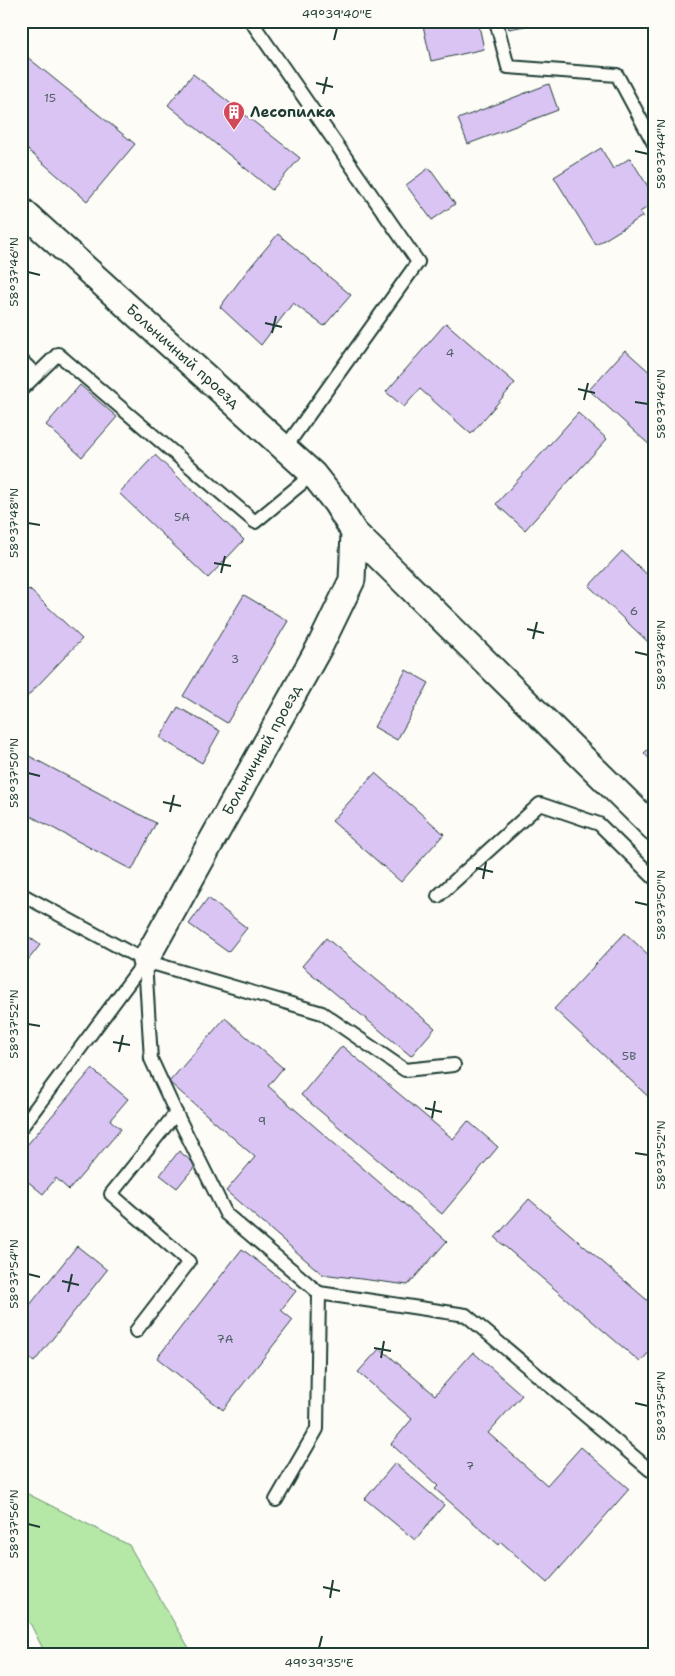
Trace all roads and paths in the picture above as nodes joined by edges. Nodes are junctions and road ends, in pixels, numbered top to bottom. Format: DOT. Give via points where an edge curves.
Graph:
graph roads {
  1 [pos="252,21"];
  2 [pos="496,21"];
  3 [pos="654,144"];
  4 [pos="21,210"];
  5 [pos="21,360"];
  6 [pos="36,375"];
  7 [pos="21,390"];
  8 [pos="285,448"];
  9 [pos="313,474"];
  10 [pos="354,532"];
  11 [pos="654,828"];
  12 [pos="654,878"];
  13 [pos="21,894"];
  14 [pos="438,896"];
  15 [pos="144,961"];
  16 [pos="454,1065"];
  17 [pos="176,1113"];
  18 [pos="21,1128"];
  19 [pos="319,1293"];
  20 [pos="136,1332"];
  21 [pos="650,1470"];
  22 [pos="276,1500"];
  1 -- 8 [label="lane" via="418,262"];
  2 -- 3 [label="lane" via="508,67 617,75"];
  4 -- 8 [label="street, Больничный проезд"];
  5 -- 6 [label="lane"];
  6 -- 7 [label="lane"];
  6 -- 9 [label="lane" via="58,354 255,522"];
  8 -- 9 [label="street, Больничный проезд"];
  9 -- 10 [label="street, Больничный проезд"];
  10 -- 11 [label="street, Больничный проезд"];
  10 -- 15 [label="street, Больничный проезд" via="352,580 320,646"];
  12 -- 14 [label="lane" via="599,824 540,804"];
  13 -- 15 [label="lane"];
  15 -- 16 [label="lane" via="322,1013 406,1070"];
  15 -- 17 [label="lane" via="151,1059"];
  15 -- 18 [label="lane"];
  17 -- 19 [label="lane" via="226,1214"];
  17 -- 20 [label="lane" via="111,1194 189,1262"];
  19 -- 21 [label="lane" via="466,1315"];
  19 -- 22 [label="lane" via="318,1429"];
}
